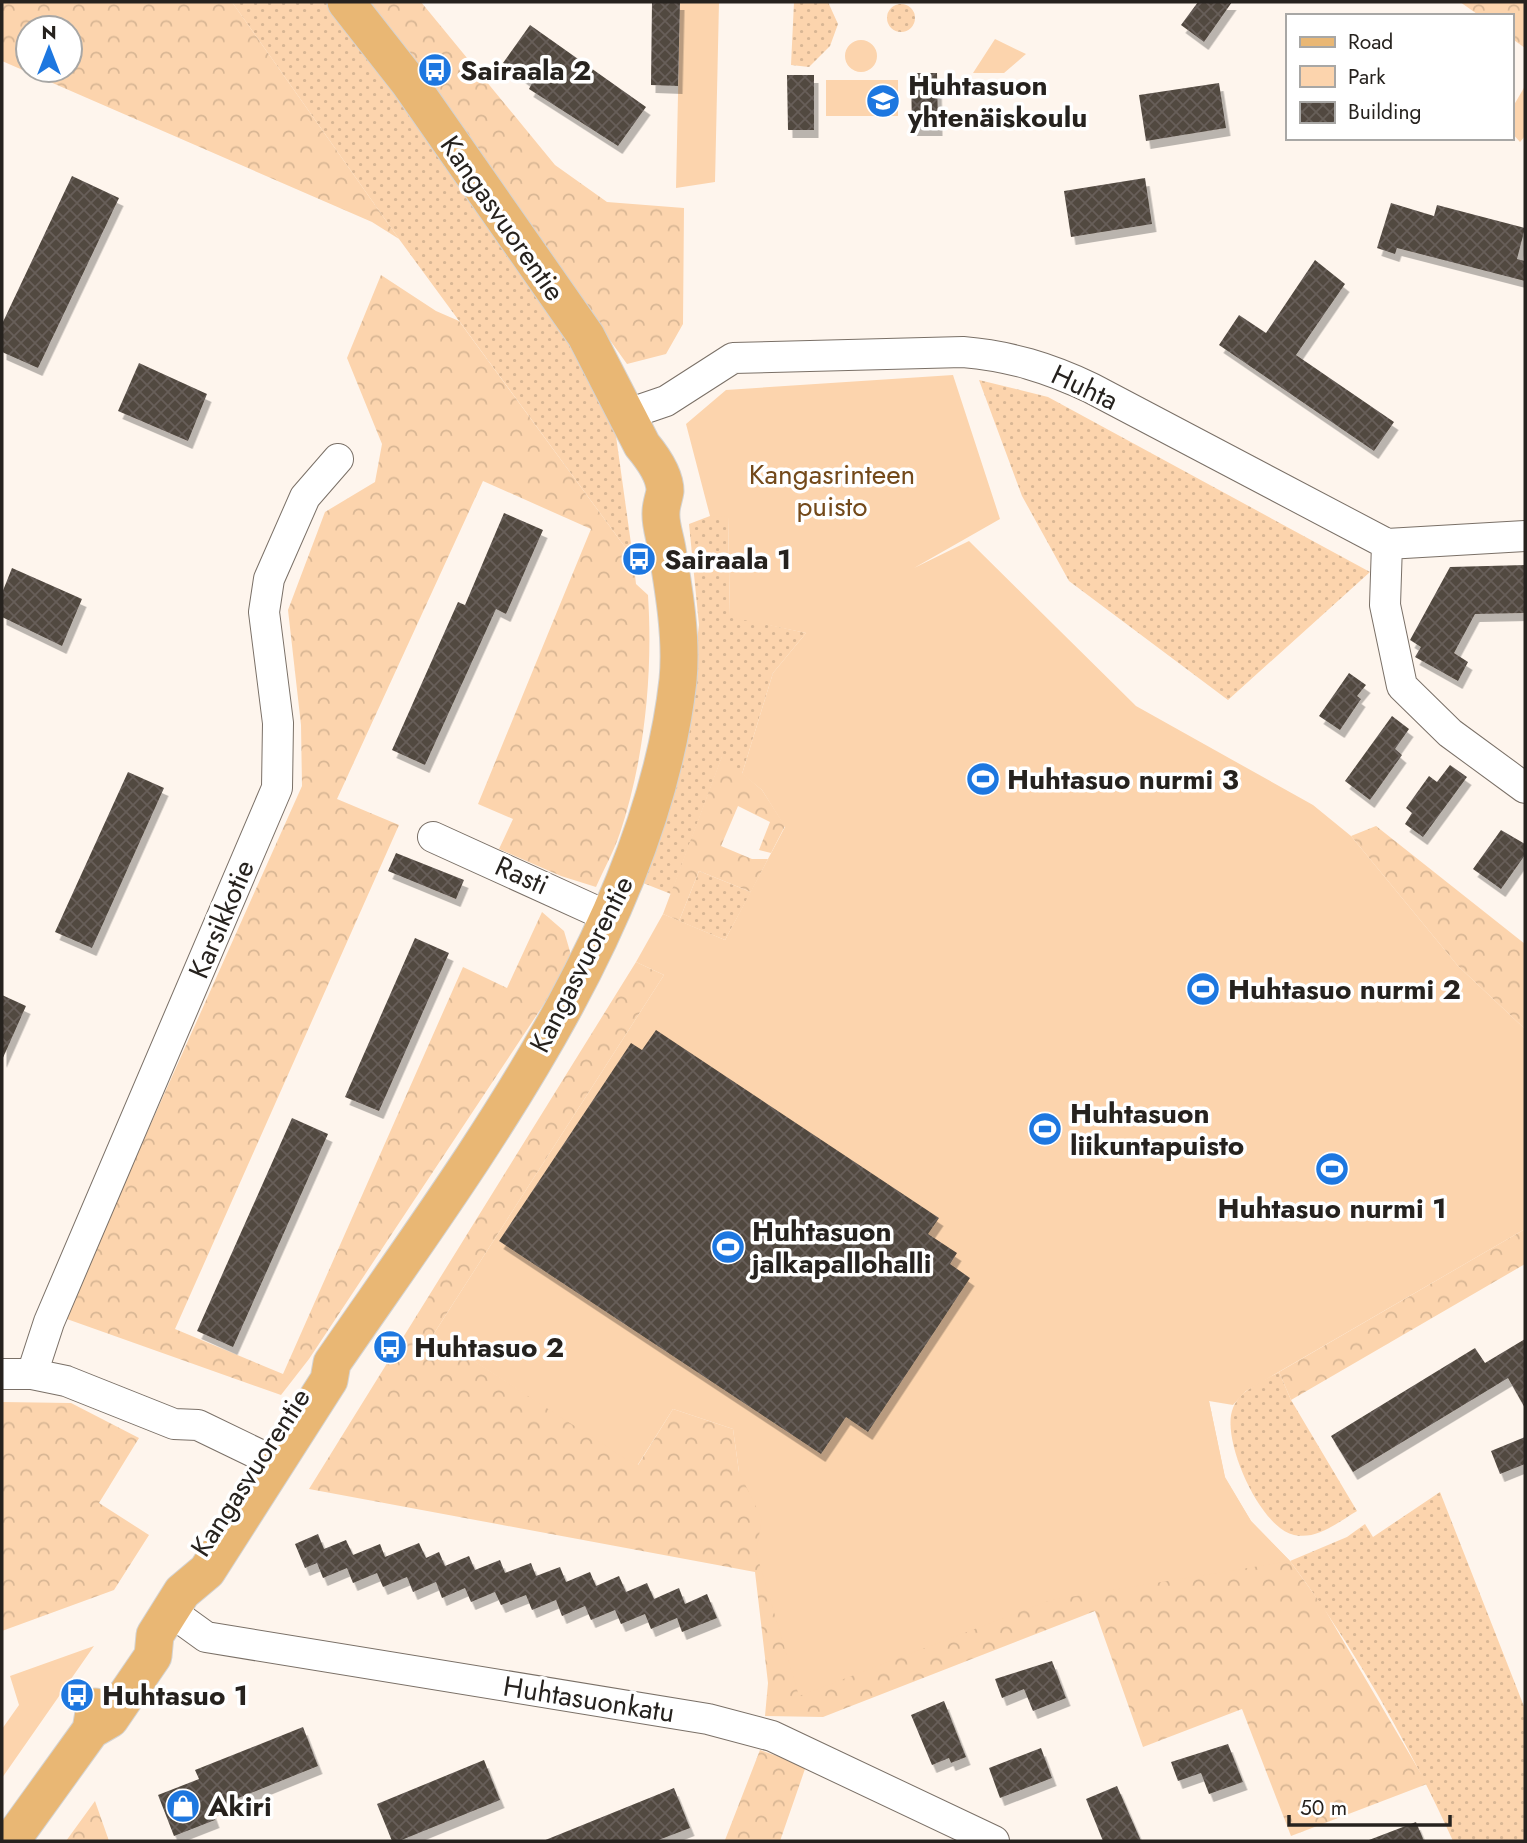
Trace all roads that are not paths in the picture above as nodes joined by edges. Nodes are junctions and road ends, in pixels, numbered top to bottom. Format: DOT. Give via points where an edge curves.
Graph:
graph roads {
  1 [pos="346,2"];
  2 [pos="635,429"];
  3 [pos="338,459"];
  4 [pos="1525,536"];
  5 [pos="1387,544"];
  6 [pos="1525,788"];
  7 [pos="433,837"];
  8 [pos="610,917"];
  9 [pos="2,1374"];
  10 [pos="32,1374"];
  11 [pos="258,1466"];
  12 [pos="169,1613"];
  13 [pos="11,1841"];
  14 [pos="994,1841"];
  1 -- 2 [label="main road, Kangasvuorentie" via="408,81 586,336"];
  2 -- 5 [label="street, Huhta" via="666,401 733,358 999,355 1057,372 1091,388"];
  2 -- 8 [label="main road, Kangasvuorentie" via="654,459 665,489 661,513 676,623 678,678 659,789"];
  3 -- 10 [label="street, Karsikkotie" via="305,497 270,579 264,611 278,723 277,788 49,1322"];
  4 -- 5 [label="street"];
  5 -- 6 [label="street" via="1385,606 1402,686 1450,733"];
  7 -- 8 [label="street, Rasti"];
  8 -- 11 [label="main road, Kangasvuorentie" via="549,1032 332,1363 329,1380"];
  9 -- 10 [label="street"];
  10 -- 11 [label="street" via="101,1392 174,1424 191,1441"];
  11 -- 12 [label="main road, Kangasvuorentie" via="203,1539"];
  12 -- 13 [label="main road, Kangasvuorentie" via="153,1656 110,1719 91,1730"];
  12 -- 14 [label="street, Huhtasuonkatu" via="206,1637 708,1719 772,1736"];
}
